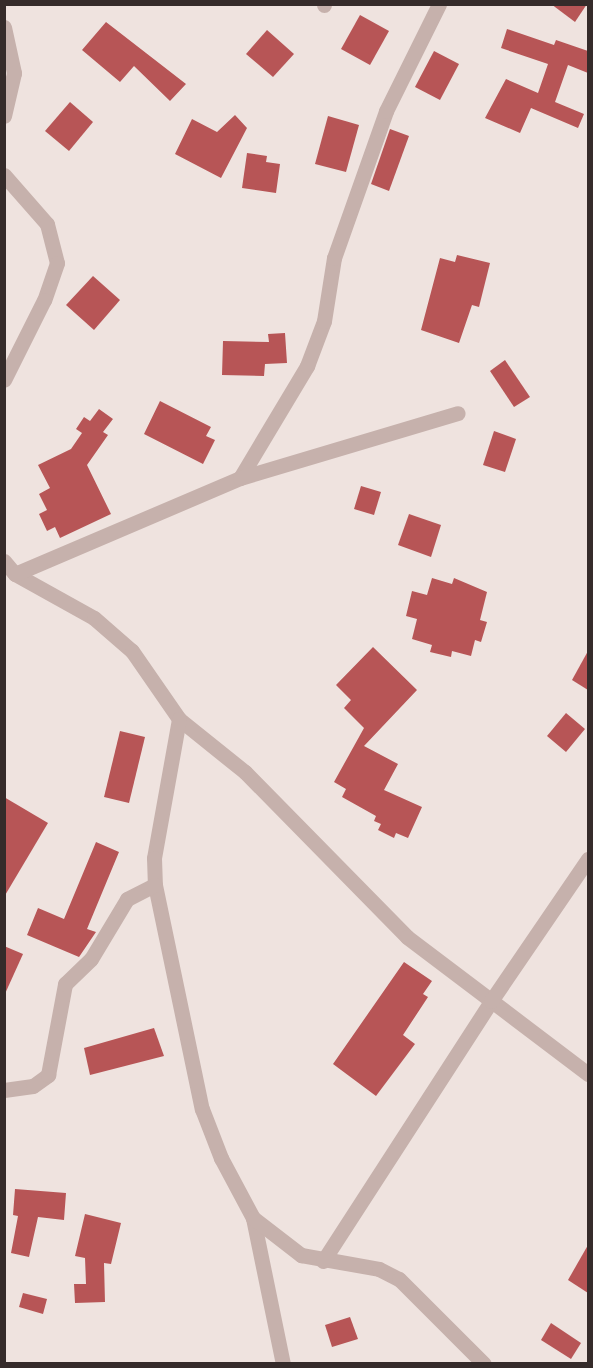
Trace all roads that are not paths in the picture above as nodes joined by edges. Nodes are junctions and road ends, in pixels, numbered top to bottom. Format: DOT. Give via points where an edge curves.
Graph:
graph roads {
  1 [pos="439,4"];
  2 [pos="4,27"];
  3 [pos="4,116"];
  4 [pos="4,175"];
  5 [pos="4,380"];
  6 [pos="458,413"];
  7 [pos="240,478"];
  8 [pos="4,561"];
  9 [pos="15,574"];
  10 [pos="179,719"];
  11 [pos="588,859"];
  12 [pos="155,885"];
  13 [pos="491,1001"];
  14 [pos="588,1074"];
  15 [pos="4,1090"];
  16 [pos="253,1218"];
  17 [pos="323,1261"];
  18 [pos="283,1364"];
  19 [pos="484,1364"];
  1 -- 7 [label="street" via="387,111 334,258 324,321 307,366"];
  2 -- 3 [label="street" via="14,73"];
  4 -- 5 [label="street" via="47,224 57,263 44,300"];
  6 -- 7 [label="street"];
  7 -- 9 [label="street"];
  8 -- 9 [label="street"];
  9 -- 10 [label="street" via="94,618 132,651"];
  10 -- 12 [label="street" via="154,858"];
  10 -- 13 [label="street" via="245,772 406,937"];
  11 -- 13 [label="street"];
  12 -- 15 [label="street" via="127,899 91,959 65,984 48,1075 33,1086"];
  12 -- 16 [label="street" via="202,1109 221,1158"];
  13 -- 14 [label="street"];
  13 -- 17 [label="street"];
  16 -- 17 [label="street" via="283,1244"];
  16 -- 18 [label="street"];
  17 -- 19 [label="street" via="379,1269 399,1279"];
}
